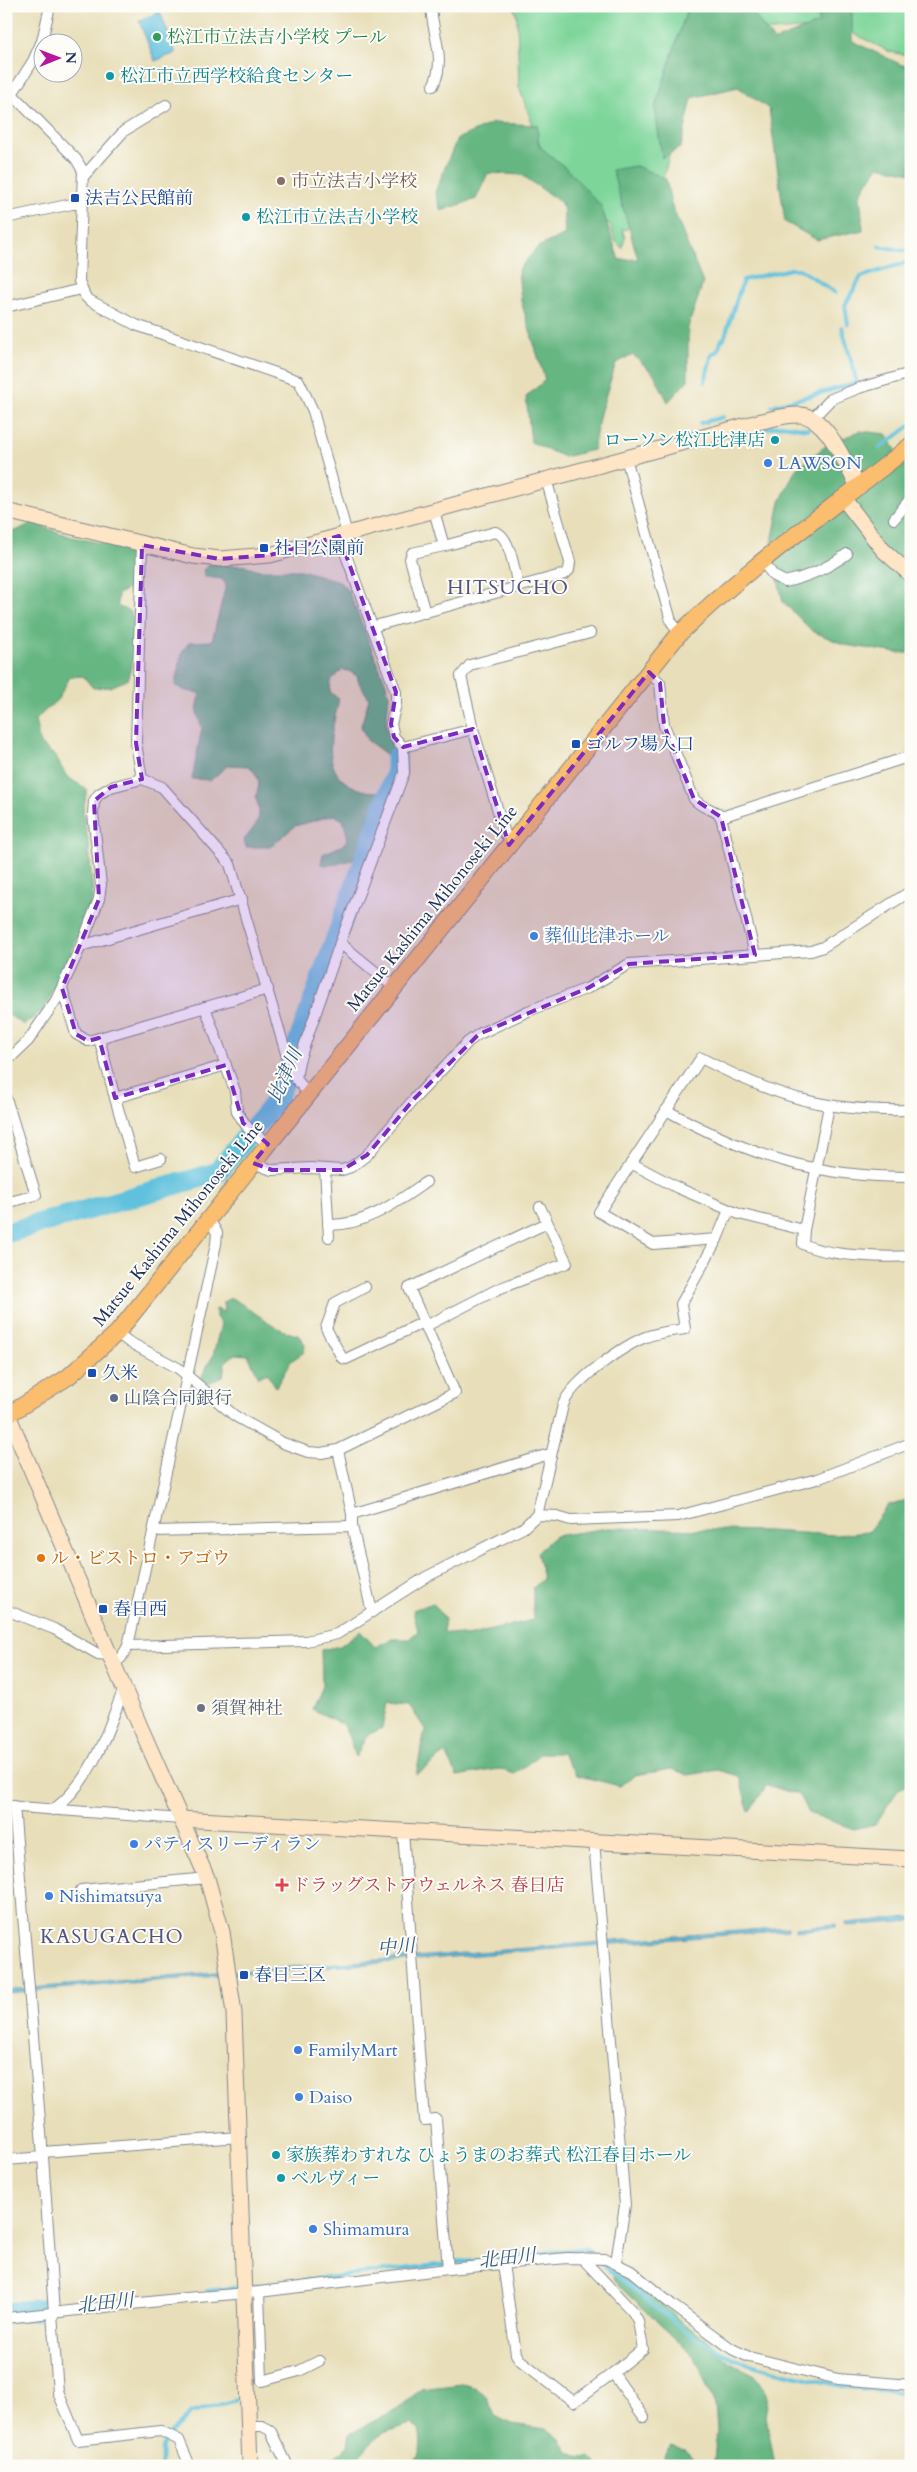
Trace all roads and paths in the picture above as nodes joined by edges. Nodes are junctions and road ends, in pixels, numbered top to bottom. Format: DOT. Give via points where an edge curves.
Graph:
graph roads {
  1 [pos="50,6"];
  2 [pos="431,6"];
  3 [pos="433,86"];
  4 [pos="9,98"];
  5 [pos="166,105"];
  6 [pos="83,177"];
  7 [pos="80,204"];
  8 [pos="6,218"];
  9 [pos="81,289"];
  10 [pos="6,306"];
  11 [pos="911,373"];
  12 [pos="812,419"];
  13 [pos="911,445"];
  14 [pos="626,458"];
  15 [pos="546,480"];
  16 [pos="859,487"];
  17 [pos="843,498"];
  18 [pos="911,498"];
  19 [pos="434,511"];
  20 [pos="6,512"];
  21 [pos="894,520"];
  22 [pos="343,535"];
  23 [pos="142,545"];
  24 [pos="444,546"];
  25 [pos="847,554"];
  26 [pos="761,560"];
  27 [pos="911,575"];
  28 [pos="518,587"];
  29 [pos="425,613"];
  30 [pos="371,627"];
  31 [pos="590,633"];
  32 [pos="679,634"];
  33 [pos="648,672"];
  34 [pos="473,729"];
  35 [pos="403,747"];
  36 [pos="911,756"];
  37 [pos="142,779"];
  38 [pos="722,817"];
  39 [pos="512,841"];
  40 [pos="911,890"];
  41 [pos="242,899"];
  42 [pos="340,944"];
  43 [pos="81,946"];
  44 [pos="755,955"];
  45 [pos="394,987"];
  46 [pos="62,988"];
  47 [pos="268,989"];
  48 [pos="205,1007"];
  49 [pos="98,1038"];
  50 [pos="6,1062"];
  51 [pos="226,1064"];
  52 [pos="295,1076"];
  53 [pos="309,1094"];
  54 [pos="6,1098"];
  55 [pos="115,1098"];
  56 [pos="829,1106"];
  57 [pos="666,1110"];
  58 [pos="911,1110"];
  59 [pos="268,1144"];
  60 [pos="161,1160"];
  61 [pos="253,1163"];
  62 [pos="631,1163"];
  63 [pos="325,1169"];
  64 [pos="816,1169"];
  65 [pos="911,1177"];
  66 [pos="426,1182"];
  67 [pos="6,1203"];
  68 [pos="540,1207"];
  69 [pos="729,1210"];
  70 [pos="209,1219"];
  71 [pos="547,1223"];
  72 [pos="328,1225"];
  73 [pos="804,1230"];
  74 [pos="328,1237"];
  75 [pos="716,1239"];
  76 [pos="911,1256"];
  77 [pos="365,1287"];
  78 [pos="425,1324"];
  79 [pos="117,1333"];
  80 [pos="186,1375"];
  81 [pos="7,1414"];
  82 [pos="911,1443"];
  83 [pos="338,1450"];
  84 [pos="550,1457"];
  85 [pos="352,1514"];
  86 [pos="537,1515"];
  87 [pos="352,1526"];
  88 [pos="152,1531"];
  89 [pos="6,1610"];
  90 [pos="372,1612"];
  91 [pos="128,1646"];
  92 [pos="111,1659"];
  93 [pos="124,1688"];
  94 [pos="10,1806"];
  95 [pos="53,1810"];
  96 [pos="181,1819"];
  97 [pos="403,1831"];
  98 [pos="594,1841"];
  99 [pos="911,1859"];
  100 [pos="207,1878"];
  101 [pos="81,1890"];
  102 [pos="239,2137"];
  103 [pos="43,2155"];
  104 [pos="6,2160"];
  105 [pos="586,2258"];
  106 [pos="611,2260"];
  107 [pos="502,2264"];
  108 [pos="448,2265"];
  109 [pos="248,2290"];
  110 [pos="53,2313"];
  111 [pos="6,2318"];
  112 [pos="319,2361"];
  113 [pos="613,2373"];
  114 [pos="911,2385"];
  115 [pos="644,2417"];
  116 [pos="250,2426"];
  117 [pos="190,2466"];
  118 [pos="250,2466"];
  119 [pos="288,2466"];
  1 -- 4 [label="street" via="42,41"];
  2 -- 3 [label="street" via="440,62 439,75"];
  4 -- 6 [label="street" via="76,159"];
  5 -- 6 [label="street" via="124,132"];
  6 -- 7 [label="street"];
  7 -- 8 [label="street"];
  7 -- 9 [label="street"];
  9 -- 10 [label="street"];
  9 -- 22 [label="street" via="85,296 100,306 136,325 299,381 313,411"];
  11 -- 12 [label="street" via="831,399"];
  12 -- 14 [label="street" via="803,415 784,416"];
  12 -- 16 [label="street" via="836,446"];
  13 -- 16 [label="main road, Matsue Kashima Mihonoseki Line"];
  14 -- 15 [label="street"];
  14 -- 32 [label="street" via="671,621"];
  15 -- 19 [label="street"];
  15 -- 28 [label="street" via="570,562 569,570"];
  16 -- 17 [label="main road, Matsue Kashima Mihonoseki Line"];
  17 -- 26 [label="main road, Matsue Kashima Mihonoseki Line"];
  17 -- 27 [label="street" via="884,550"];
  18 -- 21 [label="street"];
  19 -- 22 [label="street"];
  19 -- 24 [label="street"];
  20 -- 23 [label="street"];
  22 -- 23 [label="street" via="270,555 228,559 193,556"];
  22 -- 30 [label="street"];
  23 -- 37 [label="street" via="136,743"];
  24 -- 28 [label="street" via="500,533 506,539"];
  24 -- 29 [label="street" via="412,553 410,559"];
  25 -- 26 [label="street" via="804,578 785,582 774,576"];
  26 -- 32 [label="main road, Matsue Kashima Mihonoseki Line"];
  28 -- 29 [label="street"];
  29 -- 30 [label="street"];
  30 -- 35 [label="street" via="396,692 391,724 394,736"];
  31 -- 34 [label="street" via="470,665 463,670 461,685"];
  32 -- 33 [label="main road, Matsue Kashima Mihonoseki Line"];
  33 -- 38 [label="street" via="660,684 664,725 694,799 700,807"];
  33 -- 39 [label="main road, Matsue Kashima Mihonoseki Line"];
  34 -- 35 [label="street"];
  34 -- 39 [label="street" via="505,834"];
  35 -- 42 [label="street" via="402,784"];
  36 -- 38 [label="street"];
  37 -- 41 [label="street" via="162,788 224,855 234,872"];
  37 -- 43 [label="street" via="111,787 94,801 92,814 101,885"];
  38 -- 44 [label="street"];
  39 -- 45 [label="main road, Matsue Kashima Mihonoseki Line"];
  40 -- 44 [label="street" via="823,948"];
  41 -- 43 [label="street"];
  41 -- 47 [label="street"];
  42 -- 45 [label="street"];
  42 -- 52 [label="street"];
  43 -- 46 [label="street"];
  44 -- 63 [label="street" via="629,964 588,988 488,1030 468,1042 367,1155 351,1167"];
  45 -- 53 [label="main road, Matsue Kashima Mihonoseki Line"];
  46 -- 49 [label="street" via="76,1034 88,1041"];
  46 -- 50 [label="street" via="33,1033"];
  47 -- 48 [label="street"];
  47 -- 52 [label="street"];
  48 -- 49 [label="street"];
  48 -- 51 [label="street"];
  49 -- 55 [label="street"];
  51 -- 55 [label="street"];
  51 -- 59 [label="street" via="238,1112 251,1131"];
  52 -- 53 [label="street"];
  53 -- 59 [label="main road, Matsue Kashima Mihonoseki Line"];
  54 -- 67 [label="street" via="36,1195"];
  55 -- 60 [label="street" via="135,1167"];
  56 -- 57 [label="street" via="763,1088 701,1058"];
  56 -- 58 [label="street"];
  56 -- 64 [label="street"];
  57 -- 62 [label="street"];
  57 -- 64 [label="street" via="714,1137 775,1159"];
  59 -- 61 [label="main road, Matsue Kashima Mihonoseki Line"];
  61 -- 63 [label="street" via="272,1170"];
  61 -- 70 [label="main road, Matsue Kashima Mihonoseki Line"];
  62 -- 69 [label="street"];
  62 -- 75 [label="street" via="599,1212 653,1244"];
  63 -- 72 [label="street"];
  64 -- 65 [label="street" via="850,1175"];
  64 -- 73 [label="street"];
  66 -- 72 [label="street" via="386,1209 341,1225"];
  68 -- 71 [label="street"];
  69 -- 73 [label="street"];
  69 -- 75 [label="street"];
  70 -- 79 [label="main road, Matsue Kashima Mihonoseki Line"];
  70 -- 80 [label="street" via="216,1233 216,1244"];
  71 -- 78 [label="street" via="409,1288"];
  71 -- 78 [label="street" via="567,1263 498,1289"];
  72 -- 74 [label="street"];
  73 -- 76 [label="street" via="803,1244 813,1249 869,1256"];
  75 -- 84 [label="street" via="681,1304 685,1329 642,1339 604,1362 569,1394"];
  77 -- 78 [label="street" via="335,1303 326,1328 342,1358"];
  78 -- 83 [label="street" via="455,1393"];
  79 -- 80 [label="street"];
  79 -- 81 [label="main road, Matsue Kashima Mihonoseki Line" via="68,1378"];
  80 -- 83 [label="street" via="235,1416 284,1443 314,1452"];
  80 -- 88 [label="street"];
  81 -- 92 [label="street"];
  82 -- 86 [label="street" via="817,1479 678,1516 571,1520"];
  83 -- 85 [label="street"];
  84 -- 85 [label="street" via="546,1455 511,1465"];
  84 -- 86 [label="street"];
  85 -- 87 [label="street"];
  86 -- 90 [label="street" via="523,1528 426,1577"];
  87 -- 88 [label="street"];
  87 -- 90 [label="street"];
  88 -- 91 [label="street"];
  89 -- 92 [label="street" via="54,1628"];
  90 -- 91 [label="street" via="337,1634 316,1640"];
  91 -- 92 [label="street" via="121,1658"];
  92 -- 93 [label="street"];
  93 -- 95 [label="street" via="88,1771 72,1794"];
  93 -- 96 [label="street"];
  94 -- 95 [label="street"];
  94 -- 103 [label="street" via="30,1990"];
  95 -- 96 [label="street"];
  96 -- 97 [label="street"];
  96 -- 100 [label="street"];
  97 -- 98 [label="street"];
  97 -- 108 [label="street" via="424,2120 436,2119"];
  98 -- 99 [label="street"];
  98 -- 106 [label="street" via="624,2205"];
  100 -- 101 [label="street"];
  100 -- 102 [label="street" via="222,1932 231,1987"];
  102 -- 103 [label="street"];
  102 -- 109 [label="street"];
  103 -- 104 [label="street"];
  103 -- 110 [label="street"];
  105 -- 106 [label="street"];
  105 -- 107 [label="street"];
  105 -- 113 [label="street" via="638,2321 643,2349"];
  106 -- 114 [label="street" via="631,2270 732,2349 749,2357 838,2379"];
  107 -- 108 [label="street"];
  107 -- 113 [label="street" via="516,2354 520,2360 574,2402"];
  108 -- 109 [label="street"];
  109 -- 110 [label="street"];
  109 -- 112 [label="street" via="262,2381 299,2372"];
  109 -- 116 [label="street"];
  110 -- 111 [label="street"];
  110 -- 117 [label="street" via="58,2392 78,2440 160,2431 179,2440"];
  113 -- 115 [label="street"];
  116 -- 118 [label="street"];
  116 -- 119 [label="street" via="270,2430"];
}
